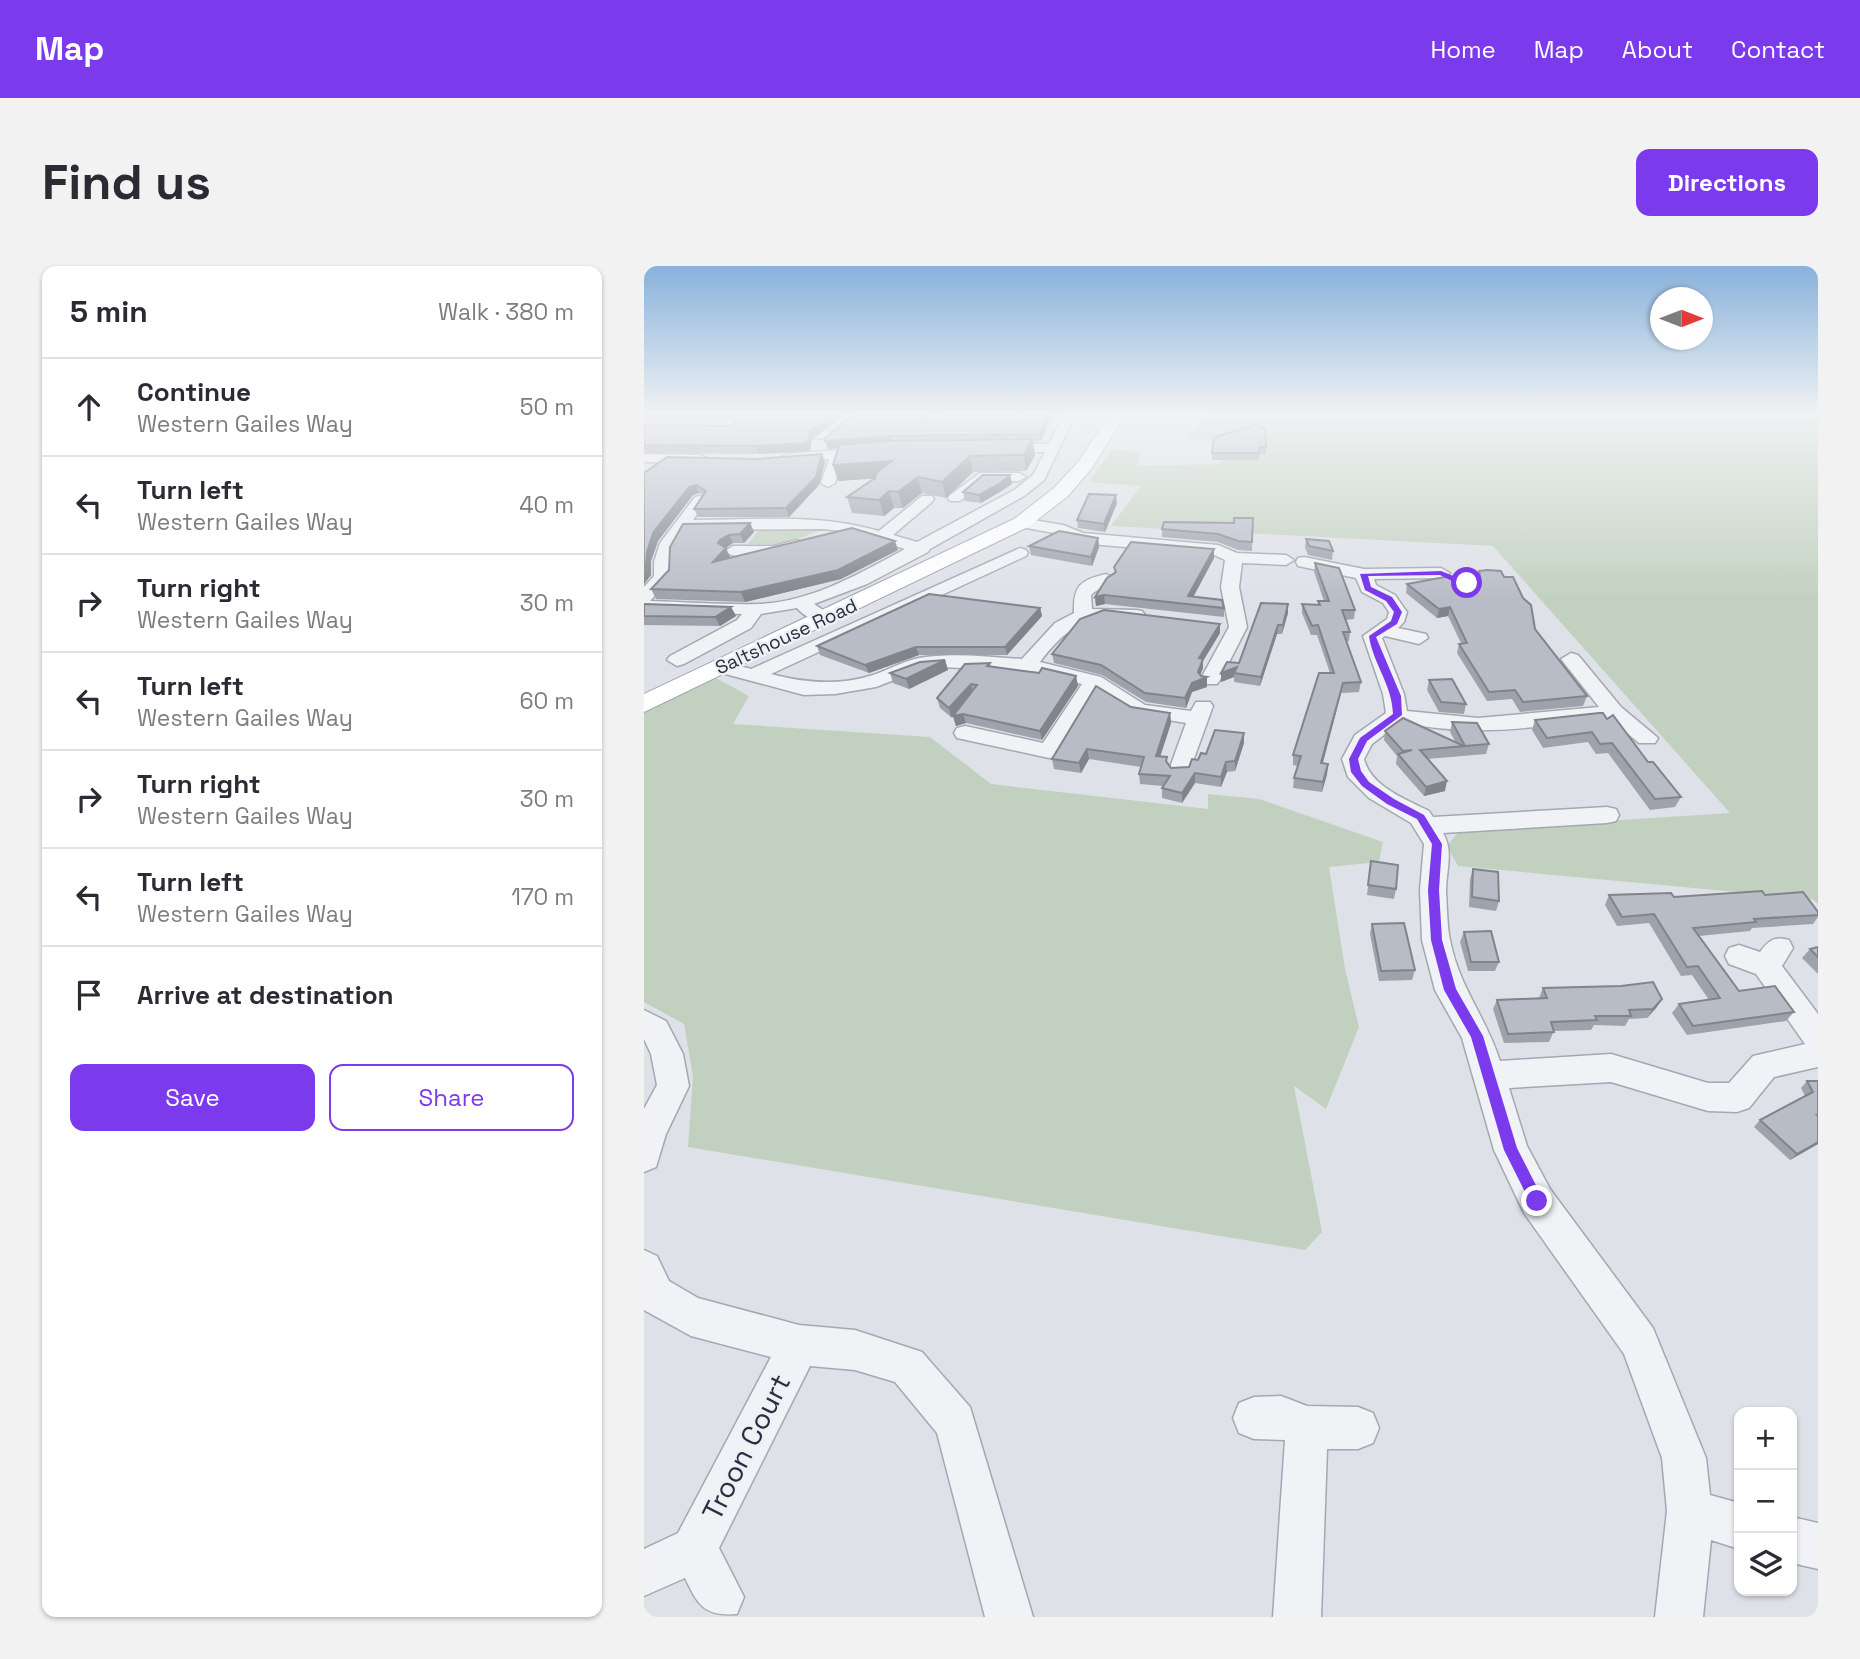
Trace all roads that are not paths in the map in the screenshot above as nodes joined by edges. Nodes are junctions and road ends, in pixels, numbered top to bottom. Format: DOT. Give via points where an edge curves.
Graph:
graph roads {
  1 [pos="830,475"];
  2 [pos="1076,475"];
  3 [pos="1039,477"];
  4 [pos="828,483"];
  5 [pos="955,498"];
  6 [pos="927,499"];
  7 [pos="700,500"];
  8 [pos="842,518"];
  9 [pos="1021,523"];
  10 [pos="682,525"];
  11 [pos="882,536"];
  12 [pos="1129,542"];
  13 [pos="733,551"];
  14 [pos="1226,551"];
  15 [pos="1020,553"];
  16 [pos="925,559"];
  17 [pos="1364,574"];
  18 [pos="959,582"];
  19 [pos="1463,584"];
  20 [pos="644,597"];
  21 [pos="804,601"];
  22 [pos="644,606"];
  23 [pos="756,608"];
  24 [pos="1048,610"];
  25 [pos="1079,616"];
  26 [pos="825,617"];
  27 [pos="1160,618"];
  28 [pos="1214,625"];
  29 [pos="1238,627"];
  30 [pos="1381,630"];
  31 [pos="1427,639"];
  32 [pos="1571,659"];
  33 [pos="677,660"];
  34 [pos="1027,665"];
  35 [pos="721,667"];
  36 [pos="751,676"];
  37 [pos="1210,680"];
  38 [pos="1094,681"];
  39 [pos="644,704"];
  40 [pos="1614,711"];
  41 [pos="1397,715"];
  42 [pos="965,733"];
  43 [pos="1647,738"];
  44 [pos="1180,770"];
  45 [pos="1607,815"];
  46 [pos="1426,826"];
  47 [pos="1761,957"];
  48 [pos="644,1021"];
  49 [pos="1818,1037"];
  50 [pos="1818,1054"];
  51 [pos="1489,1075"];
  52 [pos="644,1156"];
  53 [pos="644,1269"];
  54 [pos="799,1345"];
  55 [pos="1254,1418"];
  56 [pos="1307,1427"];
  57 [pos="1358,1428"];
  58 [pos="1689,1511"];
  59 [pos="1734,1524"];
  60 [pos="1797,1541"];
  61 [pos="1818,1546"];
  62 [pos="694,1549"];
  63 [pos="646,1573"];
  64 [pos="720,1597"];
  65 [pos="1009,1617"];
  66 [pos="1297,1617"];
  67 [pos="1679,1617"];
  1 -- 4 [label="street"];
  2 -- 9 [label="main road, Saltshouse Road"];
  3 -- 5 [label="street" via="980,477"];
  3 -- 16 [label="street"];
  6 -- 11 [label="street"];
  7 -- 10 [label="street"];
  8 -- 10 [label="street" via="823,524"];
  8 -- 11 [label="street"];
  8 -- 13 [label="street" via="810,542 774,551"];
  9 -- 12 [label="street" via="1063,530 1080,538"];
  9 -- 16 [label="main road, Saltshouse Road"];
  10 -- 20 [label="street" via="662,553 663,577"];
  11 -- 16 [label="street"];
  12 -- 14 [label="street"];
  12 -- 25 [label="street" via="1107,574 1082,594"];
  14 -- 17 [label="street"];
  14 -- 29 [label="street"];
  15 -- 18 [label="street, Saltshouse Road"];
  16 -- 18 [label="street"];
  16 -- 21 [label="street"];
  16 -- 26 [label="main road, Saltshouse Road"];
  17 -- 19 [label="street" via="1441,566"];
  17 -- 30 [label="street" via="1368,588 1389,599 1398,612 1395,622"];
  18 -- 36 [label="street, Saltshouse Road"];
  21 -- 23 [label="street"];
  21 -- 26 [label="street" via="806,608"];
  22 -- 23 [label="street"];
  23 -- 33 [label="street" via="744,625"];
  24 -- 25 [label="street"];
  25 -- 27 [label="street" via="1105,612"];
  25 -- 34 [label="street" via="1047,639"];
  26 -- 35 [label="main road, Saltshouse Road"];
  28 -- 29 [label="street"];
  29 -- 37 [label="street"];
  30 -- 31 [label="street"];
  30 -- 41 [label="street" via="1372,636 1374,647 1396,696"];
  32 -- 40 [label="street"];
  34 -- 36 [label="street" via="939,661 876,681 835,688 804,689"];
  34 -- 38 [label="street"];
  35 -- 36 [label="street"];
  35 -- 39 [label="main road, Saltshouse Road"];
  38 -- 42 [label="street" via="1049,751"];
  38 -- 44 [label="street" via="1139,710 1201,712"];
  40 -- 41 [label="street" via="1462,726"];
  40 -- 43 [label="street"];
  41 -- 46 [label="street" via="1363,740 1353,759 1356,772 1377,793 1411,811"];
  45 -- 46 [label="street"];
  46 -- 51 [label="street" via="1437,844 1433,890 1436,940 1450,990 1477,1036"];
  47 -- 49 [label="street"];
  48 -- 52 [label="street" via="655,1030 667,1054 673,1086 649,1133"];
  50 -- 51 [label="street" via="1764,1066 1737,1098 1708,1097 1611,1068"];
  51 -- 58 [label="street" via="1511,1150 1537,1201 1639,1342 1684,1458"];
  53 -- 54 [label="street" via="655,1295 691,1316"];
  54 -- 62 [label="street, Troon Court"];
  54 -- 65 [label="street" via="855,1350 908,1366 955,1422"];
  55 -- 56 [label="street" via="1281,1417"];
  56 -- 57 [label="street"];
  56 -- 66 [label="street"];
  58 -- 59 [label="street"];
  58 -- 67 [label="street"];
  60 -- 61 [label="street"];
  62 -- 63 [label="street"];
  62 -- 64 [label="street"];
}
